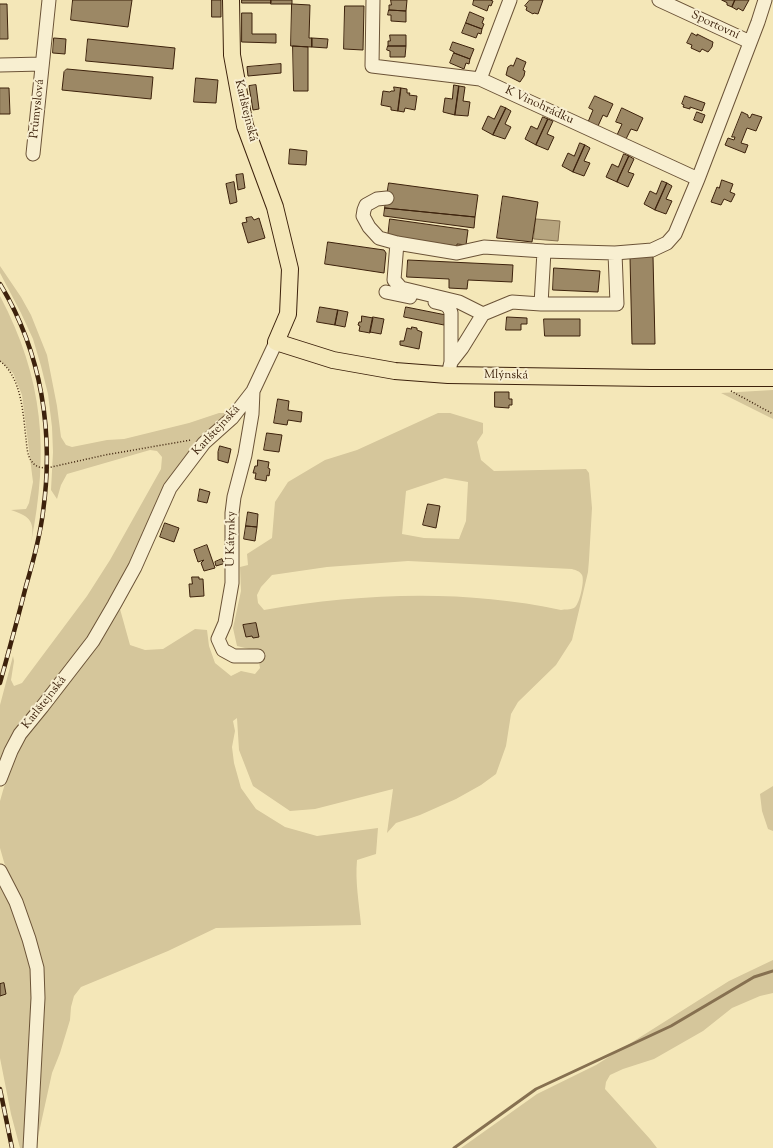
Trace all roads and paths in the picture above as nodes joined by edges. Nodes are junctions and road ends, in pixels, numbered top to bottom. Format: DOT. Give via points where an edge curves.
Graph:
graph roads {
  1 [pos="50,0"];
  2 [pos="230,0"];
  3 [pos="373,0"];
  4 [pos="510,0"];
  5 [pos="659,0"];
  6 [pos="765,0"];
  7 [pos="750,42"];
  8 [pos="42,64"];
  9 [pos="0,65"];
  10 [pos="480,79"];
  11 [pos="33,154"];
  12 [pos="698,179"];
  13 [pos="387,198"];
  14 [pos="397,243"];
  15 [pos="544,251"];
  16 [pos="615,253"];
  17 [pos="386,292"];
  18 [pos="540,304"];
  19 [pos="483,314"];
  20 [pos="276,342"];
  21 [pos="0,362"];
  22 [pos="449,369"];
  23 [pos="773,378"];
  24 [pos="734,384"];
  25 [pos="253,391"];
  26 [pos="773,414"];
  27 [pos="211,437"];
  28 [pos="258,656"];
  29 [pos="0,779"];
  30 [pos="0,871"];
  31 [pos="30,1148"];
  1 -- 8 [label="street, Průmyslová"];
  2 -- 20 [label="main road, Karlštejnská" via="232,55 246,126 275,207 290,269 288,314"];
  3 -- 10 [label="street, K Vinohrádku" via="372,66"];
  4 -- 10 [label="street"];
  5 -- 7 [label="street, Sportovní"];
  6 -- 7 [label="street"];
  7 -- 12 [label="street"];
  8 -- 9 [label="street, Průmyslová"];
  8 -- 11 [label="street, Průmyslová"];
  10 -- 12 [label="street, K Vinohrádku"];
  12 -- 16 [label="street" via="675,234 668,243 652,250"];
  13 -- 14 [label="street" via="377,198 366,205 363,216 368,227 379,238"];
  14 -- 15 [label="street" via="457,253 484,247"];
  14 -- 19 [label="street" via="394,280 401,288 459,302"];
  15 -- 16 [label="street"];
  15 -- 18 [label="street"];
  16 -- 18 [label="street" via="616,304"];
  17 -- 22 [label="street" via="450,308"];
  18 -- 19 [label="street" via="512,302"];
  19 -- 22 [label="street"];
  20 -- 22 [label="main road, Mlýnská" via="333,360 395,371"];
  20 -- 25 [label="street, Karlštejnská"];
  21 -- 27 [label="path" via="13,375 22,407 28,454 33,464 40,468"];
  22 -- 24 [label="main road, Mlýnská"];
  23 -- 24 [label="main road, Mlýnská"];
  24 -- 26 [label="path"];
  25 -- 27 [label="street, Karlštejnská" via="232,418"];
  25 -- 28 [label="street, U Kátynky" via="245,455 232,512 232,584 225,623 218,639 223,650 234,656"];
  27 -- 29 [label="street, Karlštejnská" via="170,488 135,567 93,641 20,734"];
  30 -- 31 [label="street" via="16,902 37,968 38,998"];
}
